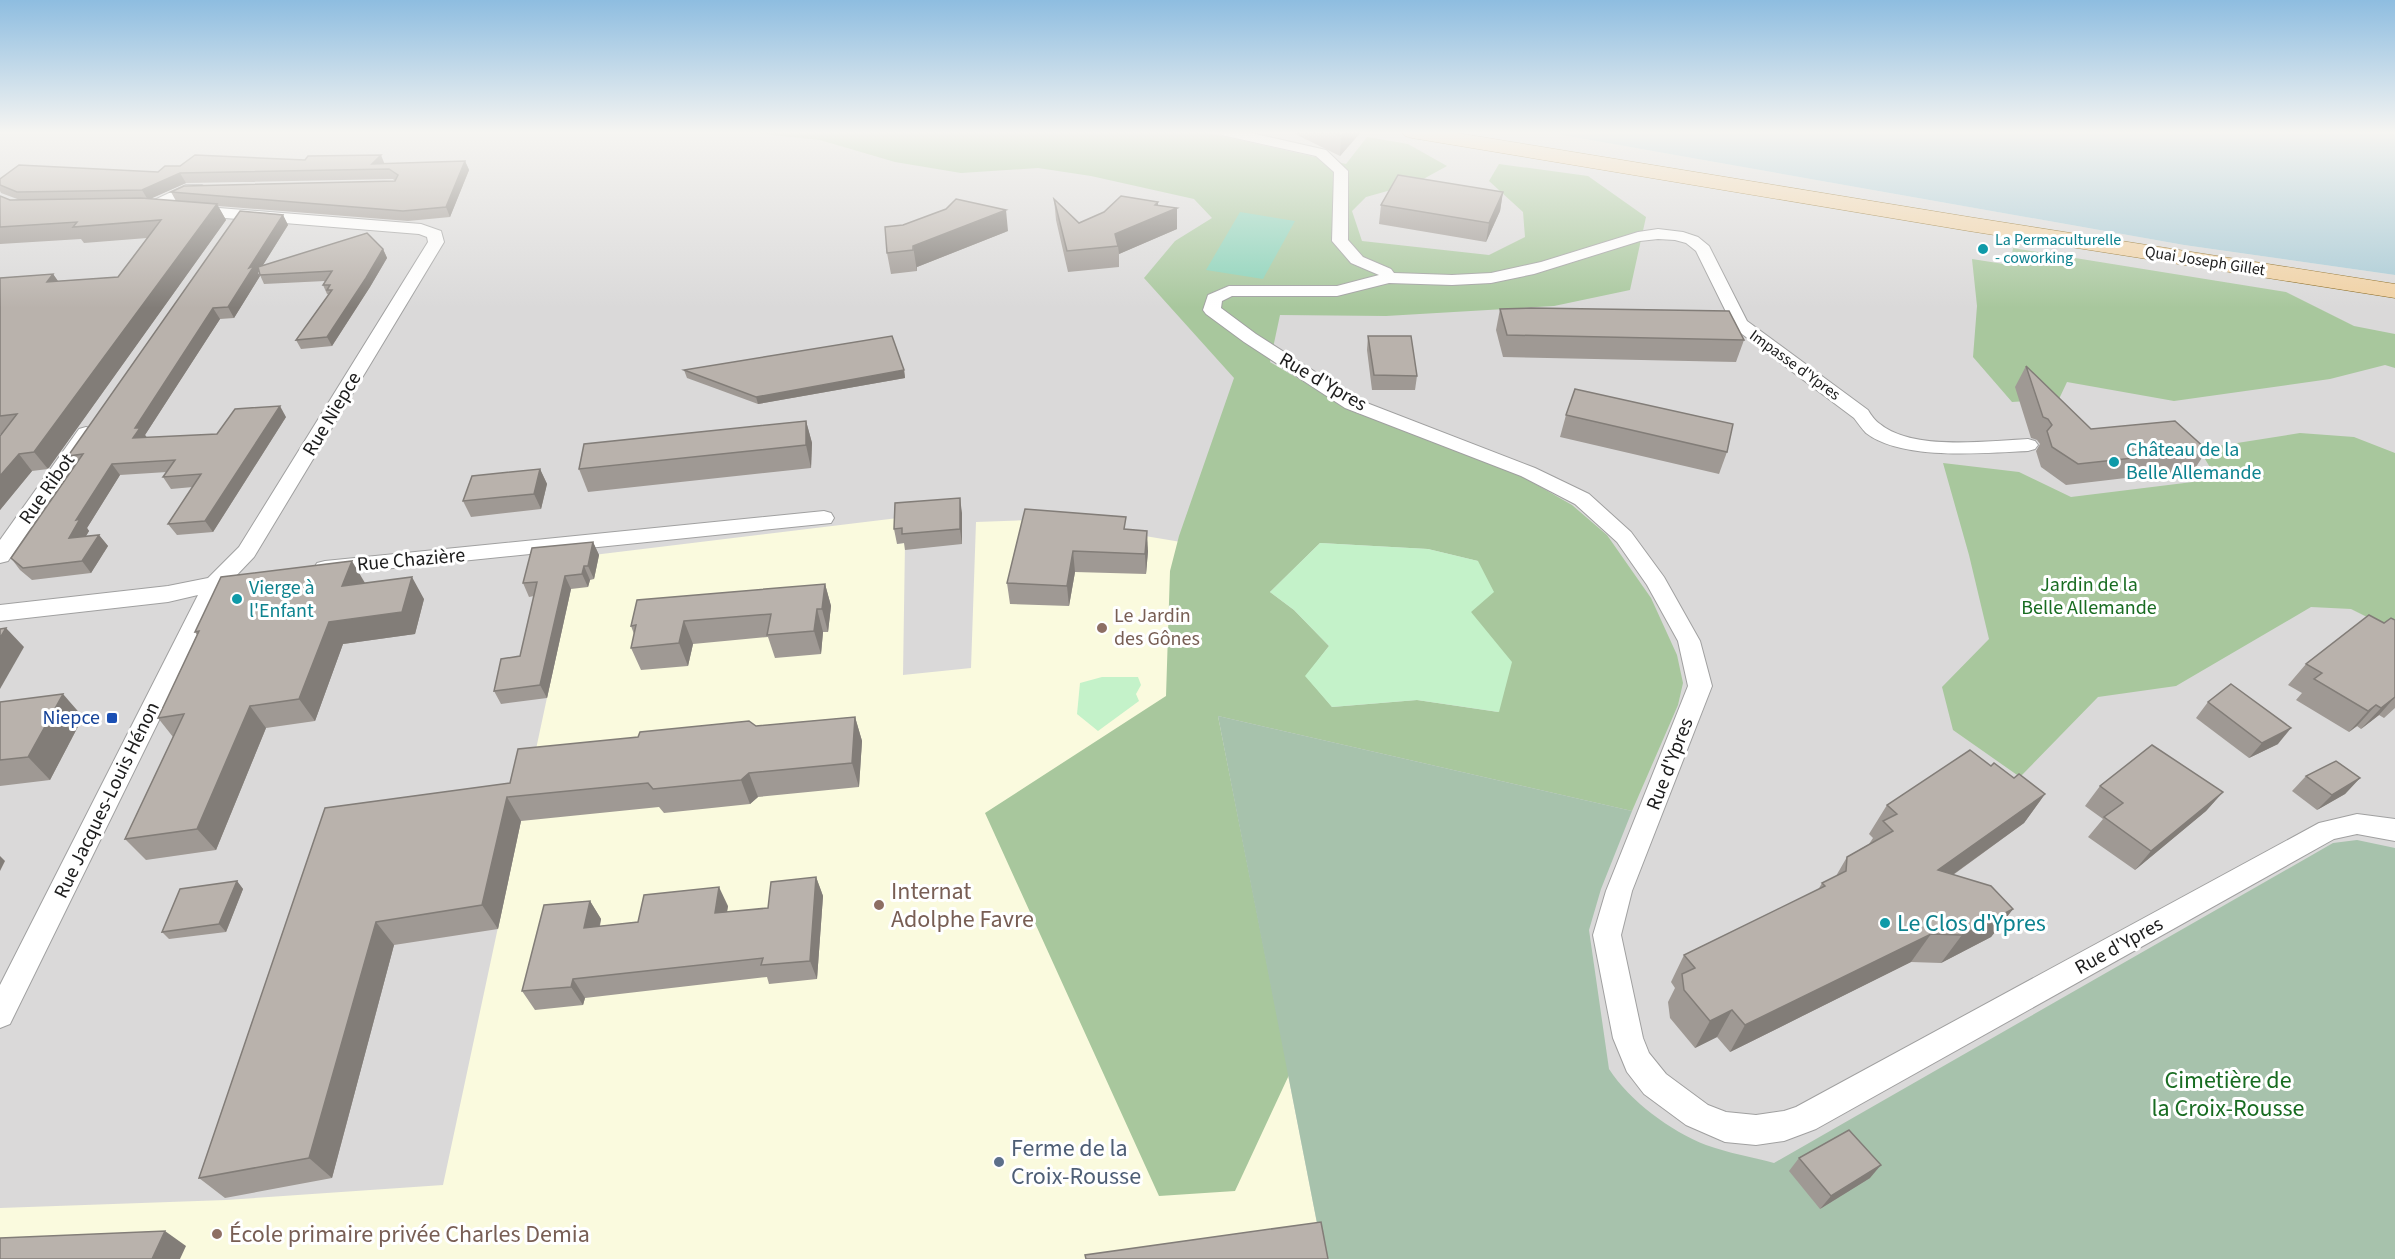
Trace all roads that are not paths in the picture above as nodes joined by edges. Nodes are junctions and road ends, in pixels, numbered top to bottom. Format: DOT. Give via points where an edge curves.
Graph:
graph roads {
  1 [pos="184,191"];
  2 [pos="1341,191"];
  3 [pos="1768,191"];
  4 [pos="239,216"];
  5 [pos="226,235"];
  6 [pos="1389,278"];
  7 [pos="2395,291"];
  8 [pos="96,420"];
  9 [pos="2028,445"];
  10 [pos="824,518"];
  11 [pos="0,556"];
  12 [pos="307,570"];
  13 [pos="251,576"];
  14 [pos="214,585"];
  15 [pos="0,613"];
  16 [pos="2395,830"];
  17 [pos="0,1014"];
  1 -- 4 [label="street" via="145,207"];
  2 -- 6 [label="street" via="1340,241 1357,260 1385,272"];
  3 -- 7 [label="main road, Quai Joseph Gillet"];
  4 -- 5 [label="street"];
  4 -- 14 [label="street, Rue Niepce" via="421,229 435,234 436,242 247,552"];
  6 -- 9 [label="street, Impasse d'Ypres" via="1488,279 1638,237 1677,235 1703,249 1740,324 1861,414 1866,425 1882,437 1925,447"];
  6 -- 16 [label="street, Rue d'Ypres" via="1336,291 1229,291 1214,299 1212,310 1352,404 1528,472 1582,499 1624,537 1656,582 1689,641 1700,686 1619,891 1607,935 1628,1038 1638,1062 1655,1084 1697,1115 1725,1127 1756,1130 1805,1118 2328,830 2357,824"];
  8 -- 11 [label="street, Rue Ribot"];
  10 -- 12 [label="street, Rue Chazière"];
  13 -- 14 [label="street"];
  14 -- 15 [label="street"];
  14 -- 17 [label="street, Rue Jacques-Louis Hénon"];
}
